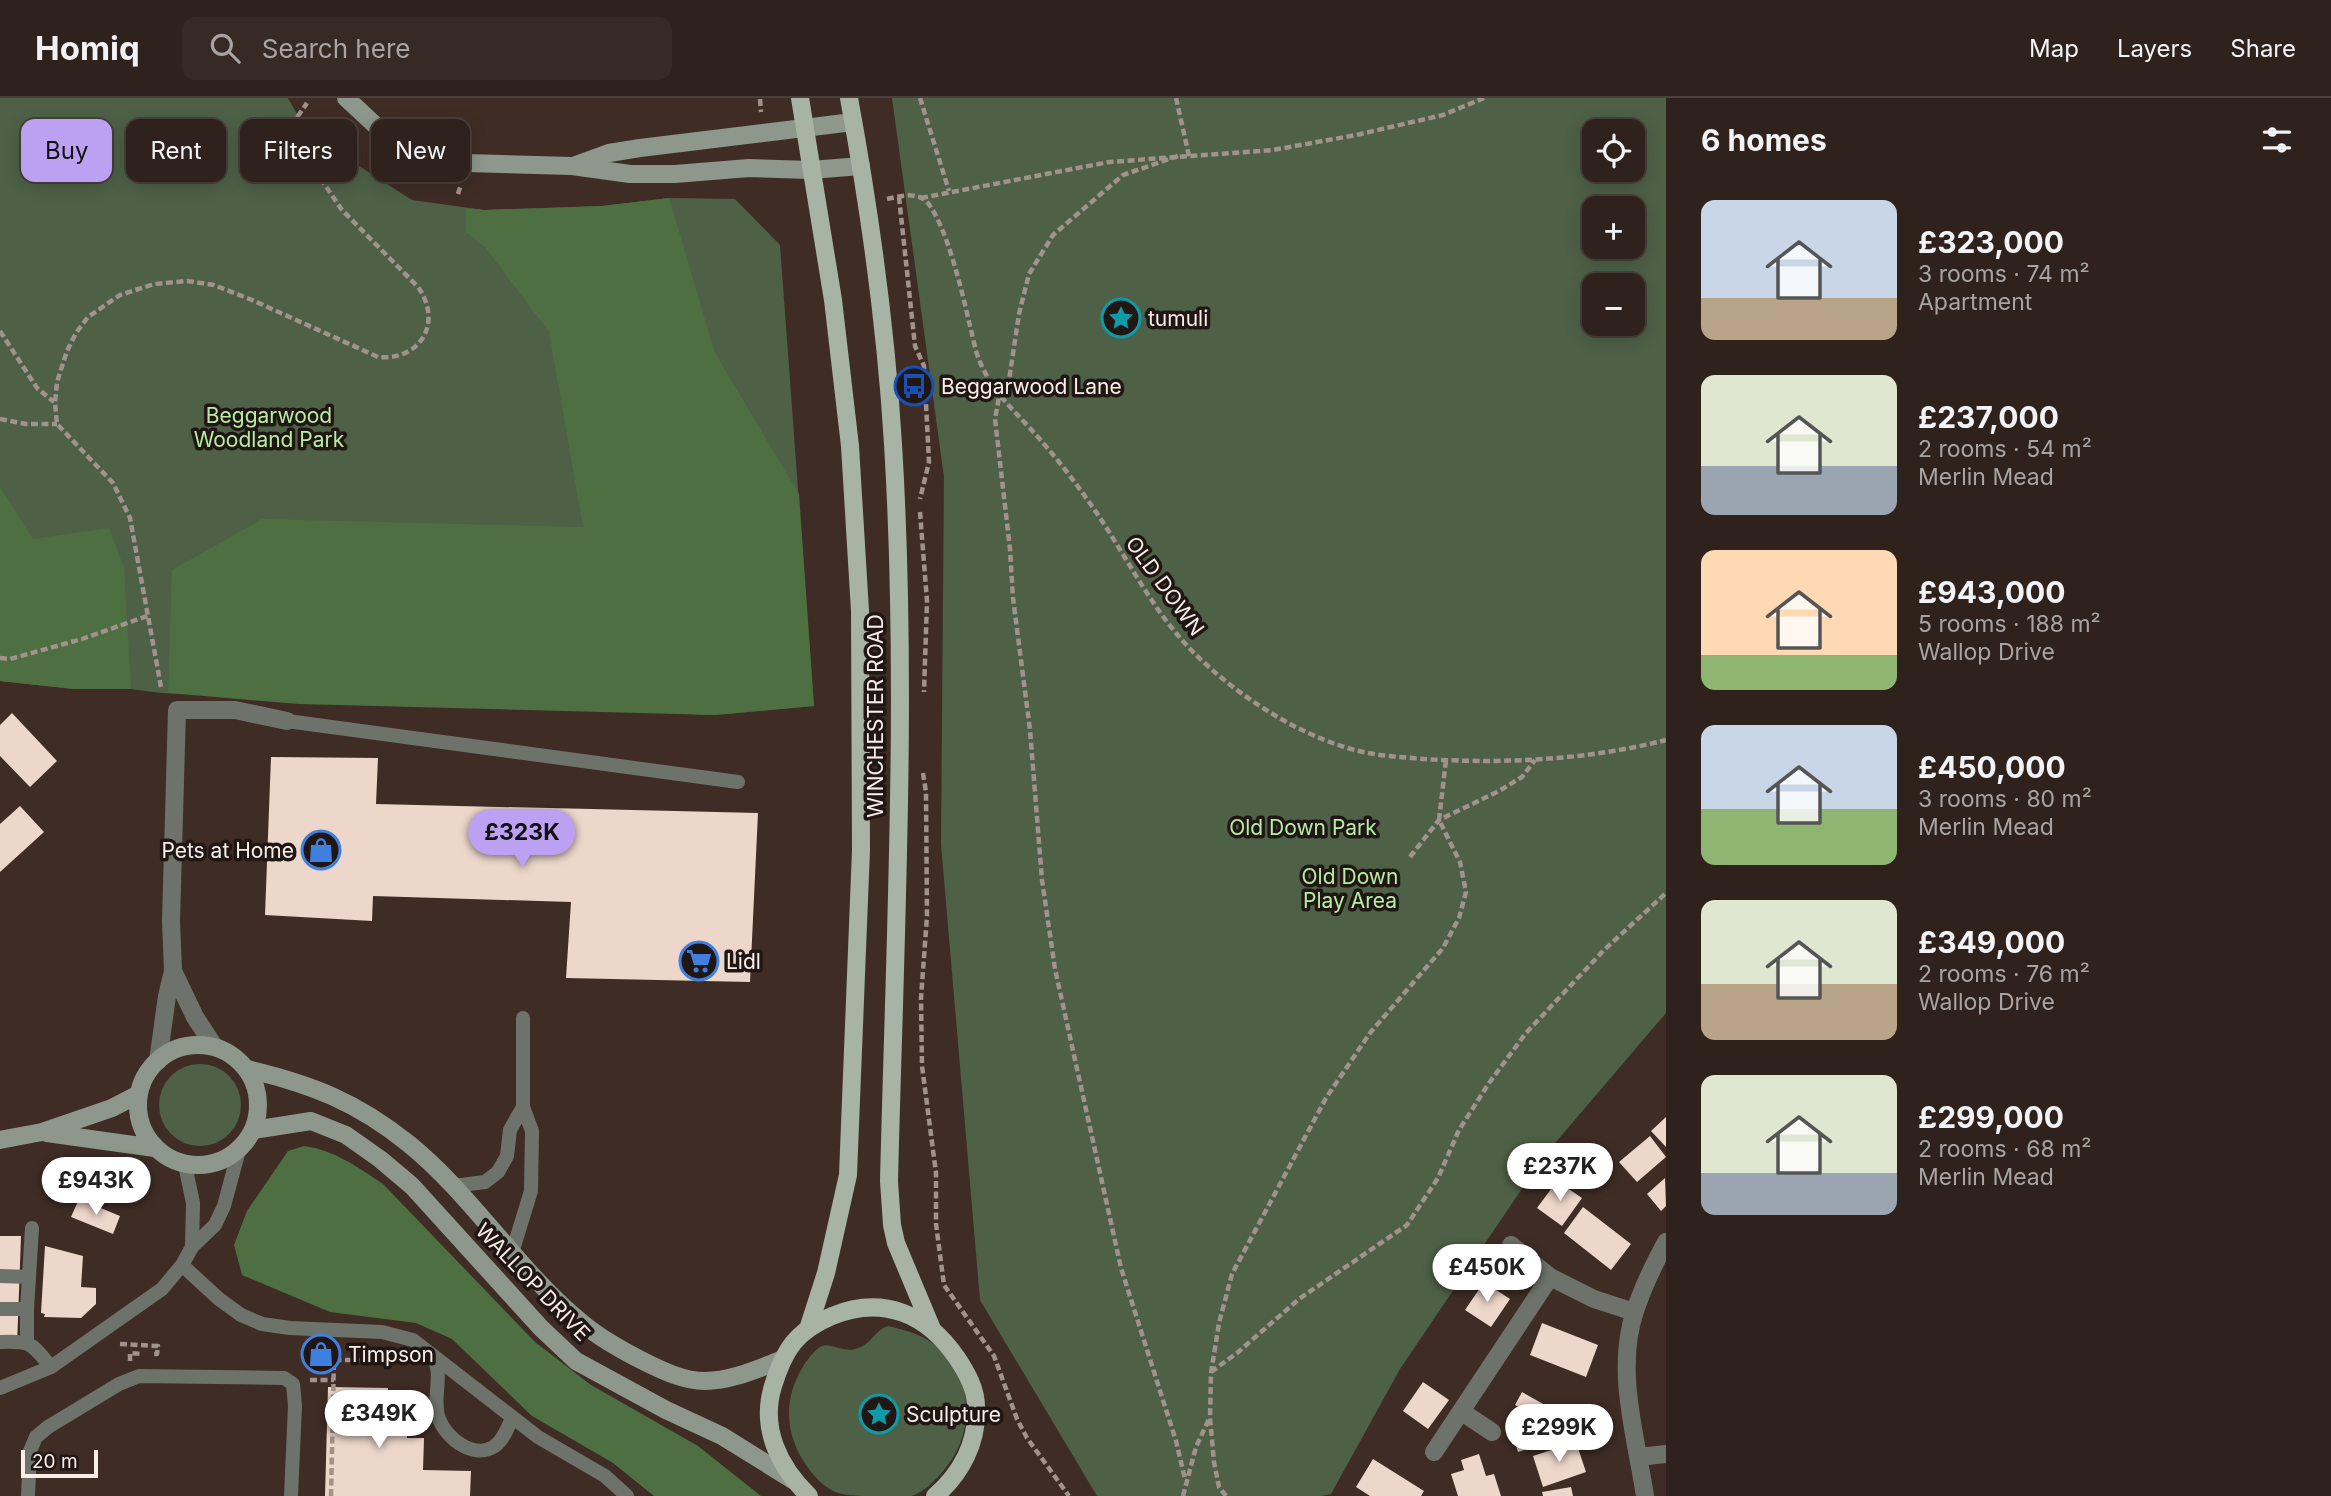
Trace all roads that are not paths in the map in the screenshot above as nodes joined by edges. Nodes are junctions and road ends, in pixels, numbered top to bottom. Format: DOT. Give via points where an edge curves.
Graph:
graph roads {
  1 [pos="346,98"];
  2 [pos="800,98"];
  3 [pos="849,98"];
  4 [pos="853,122"];
  5 [pos="804,128"];
  6 [pos="572,166"];
  7 [pos="861,166"];
  8 [pos="811,170"];
  9 [pos="287,721"];
  10 [pos="738,782"];
  11 [pos="173,971"];
  12 [pos="523,1018"];
  13 [pos="214,1046"];
  14 [pos="158,1061"];
  15 [pos="247,1069"];
  16 [pos="137,1095"];
  17 [pos="523,1107"];
  18 [pos="253,1130"];
  19 [pos="42,1132"];
  20 [pos="0,1140"];
  21 [pos="155,1148"];
  22 [pos="239,1150"];
  23 [pos="185,1165"];
  24 [pos="453,1186"];
  25 [pos="32,1228"];
  26 [pos="1666,1242"];
  27 [pos="1511,1245"];
  28 [pos="192,1247"];
  29 [pos="512,1253"];
  30 [pos="182,1265"];
  31 [pos="0,1276"];
  32 [pos="29,1277"];
  33 [pos="1550,1277"];
  34 [pos="0,1309"];
  35 [pos="27,1309"];
  36 [pos="1634,1312"];
  37 [pos="810,1326"];
  38 [pos="932,1329"];
  39 [pos="27,1341"];
  40 [pos="0,1342"];
  41 [pos="431,1353"];
  42 [pos="781,1360"];
  43 [pos="51,1367"];
  44 [pos="0,1388"];
  45 [pos="1462,1412"];
  46 [pos="512,1418"];
  47 [pos="1492,1432"];
  48 [pos="1434,1452"];
  49 [pos="1666,1454"];
  50 [pos="1639,1457"];
  51 [pos="793,1480"];
  52 [pos="939,1494"];
  53 [pos="28,1496"];
  54 [pos="291,1496"];
  55 [pos="627,1496"];
  56 [pos="810,1496"];
  57 [pos="1645,1496"];
  1 -- 6 [label="street" via="375,125 430,153 467,163"];
  2 -- 5 [label="main road, WINCHESTER ROAD"];
  3 -- 4 [label="main road, WINCHESTER ROAD"];
  4 -- 5 [label="street"];
  4 -- 7 [label="main road, WINCHESTER ROAD"];
  5 -- 6 [label="street" via="609,153"];
  5 -- 8 [label="main road, WINCHESTER ROAD"];
  6 -- 8 [label="street" via="630,174 749,167"];
  7 -- 8 [label="street"];
  7 -- 38 [label="main road, WINCHESTER ROAD" via="888,379 898,588 900,728 890,1192 896,1243"];
  8 -- 37 [label="main road, WINCHESTER ROAD" via="833,300 850,446 860,611 861,850 848,1175"];
  9 -- 10 [label="lane"];
  9 -- 11 [label="street, WALLOP DRIVE" via="235,710 177,710"];
  11 -- 13 [label="street, WALLOP DRIVE"];
  11 -- 14 [label="street, WALLOP DRIVE"];
  12 -- 17 [label="lane"];
  13 -- 14 [label="street" via="187,1047"];
  13 -- 15 [label="street, WALLOP DRIVE" via="231,1053"];
  14 -- 16 [label="street, WALLOP DRIVE"];
  15 -- 18 [label="street" via="258,1098"];
  15 -- 24 [label="street, WALLOP DRIVE" via="296,1081 368,1115 410,1145"];
  16 -- 19 [label="street"];
  16 -- 21 [label="street" via="144,1133"];
  17 -- 24 [label="lane" via="510,1130 508,1156 498,1172 485,1182"];
  17 -- 29 [label="lane" via="532,1131 531,1191"];
  18 -- 22 [label="street"];
  18 -- 51 [label="street, WALLOP DRIVE" via="311,1121 346,1135 412,1186 576,1361 722,1436"];
  19 -- 20 [label="street"];
  19 -- 21 [label="street"];
  21 -- 23 [label="street"];
  22 -- 23 [label="street" via="207,1165"];
  22 -- 28 [label="lane" via="215,1225"];
  23 -- 28 [label="lane" via="192,1203"];
  24 -- 29 [label="street, WALLOP DRIVE"];
  25 -- 32 [label="lane"];
  26 -- 36 [label="street"];
  27 -- 33 [label="street"];
  28 -- 30 [label="lane"];
  29 -- 42 [label="street, WALLOP DRIVE" via="583,1324 657,1368 692,1381 706,1381"];
  30 -- 41 [label="lane" via="219,1299 262,1324 383,1332 413,1340"];
  30 -- 43 [label="lane" via="162,1289"];
  31 -- 32 [label="lane"];
  32 -- 35 [label="lane"];
  33 -- 36 [label="street"];
  33 -- 45 [label="street"];
  34 -- 35 [label="lane"];
  35 -- 39 [label="lane"];
  36 -- 50 [label="street" via="1627,1374"];
  37 -- 38 [label="main road" via="845,1311 875,1308 905,1313"];
  37 -- 42 [label="main road"];
  38 -- 52 [label="main road" via="966,1372 976,1405 965,1460"];
  39 -- 40 [label="lane"];
  39 -- 43 [label="lane"];
  41 -- 46 [label="lane"];
  41 -- 46 [label="lane" via="438,1368 438,1418 462,1446 476,1451 497,1445"];
  42 -- 51 [label="main road" via="771,1392 770,1429 776,1453"];
  43 -- 44 [label="lane"];
  45 -- 47 [label="street"];
  45 -- 48 [label="street"];
  46 -- 55 [label="lane" via="605,1476"];
  49 -- 50 [label="street"];
  50 -- 57 [label="street"];
  51 -- 56 [label="main road"];
  53 -- 54 [label="lane" via="29,1457 36,1437 109,1389 139,1376 284,1378 293,1384"];
}
